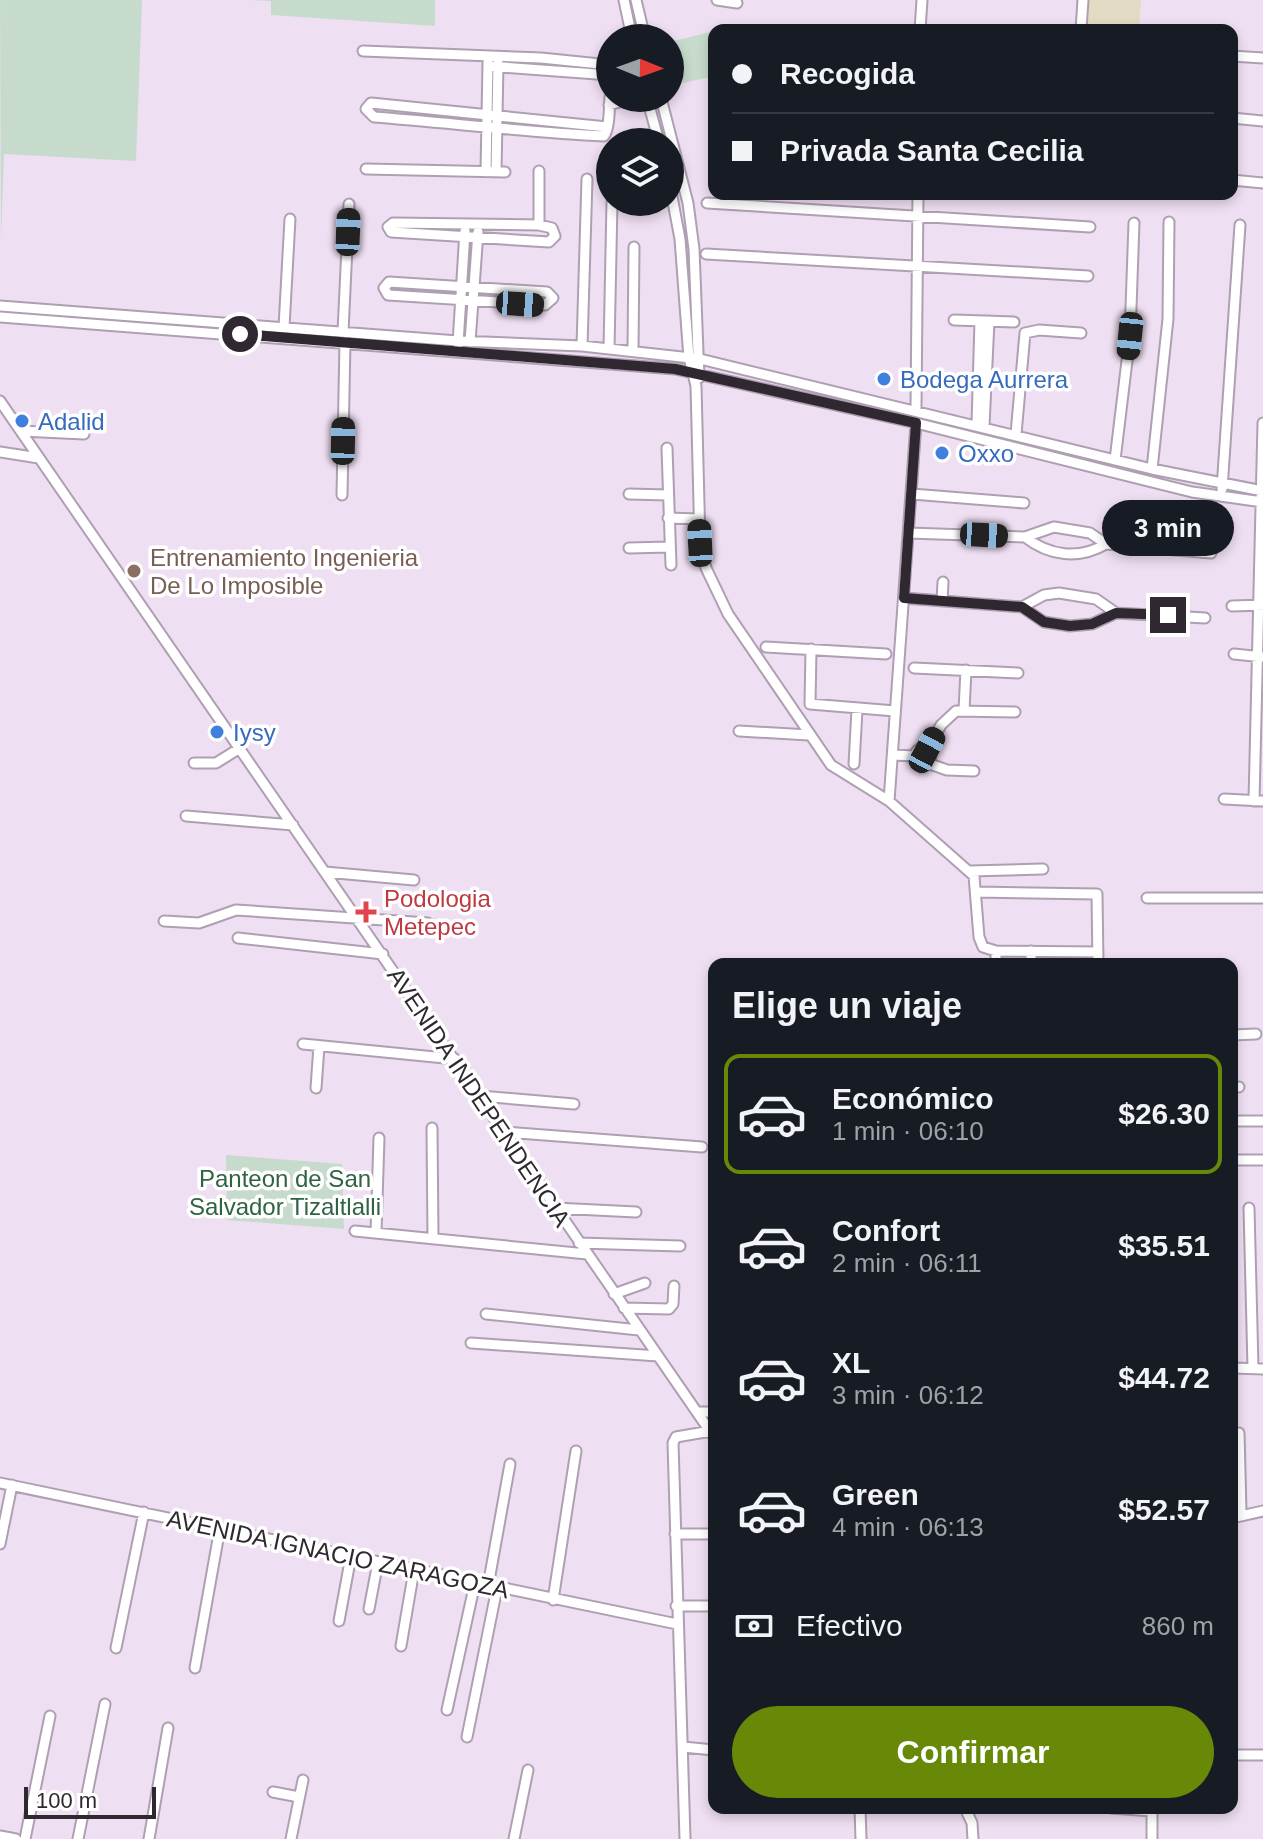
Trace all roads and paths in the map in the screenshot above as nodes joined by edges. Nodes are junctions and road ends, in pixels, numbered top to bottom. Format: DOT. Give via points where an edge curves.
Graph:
graph roads {
  1 [pos="624,0"];
  2 [pos="636,0"];
  3 [pos="717,0"];
  4 [pos="922,0"];
  5 [pos="1083,0"];
  6 [pos="737,3"];
  7 [pos="629,24"];
  8 [pos="642,24"];
  9 [pos="920,24"];
  10 [pos="1081,24"];
  11 [pos="363,51"];
  12 [pos="1238,56"];
  13 [pos="1263,58"];
  14 [pos="493,61"];
  15 [pos="596,65"];
  16 [pos="596,73"];
  17 [pos="422,106"];
  18 [pos="665,112"];
  19 [pos="490,116"];
  20 [pos="422,119"];
  21 [pos="1238,119"];
  22 [pos="1263,121"];
  23 [pos="490,127"];
  24 [pos="596,130"];
  25 [pos="596,131"];
  26 [pos="366,169"];
  27 [pos="539,171"];
  28 [pos="587,179"];
  29 [pos="1238,181"];
  30 [pos="1263,183"];
  31 [pos="918,200"];
  32 [pos="688,203"];
  33 [pos="707,203"];
  34 [pos="349,204"];
  35 [pos="684,204"];
  36 [pos="917,214"];
  37 [pos="612,216"];
  38 [pos="676,216"];
  39 [pos="290,219"];
  40 [pos="1169,222"];
  41 [pos="1134,223"];
  42 [pos="465,224"];
  43 [pos="479,224"];
  44 [pos="539,225"];
  45 [pos="1240,225"];
  46 [pos="1090,227"];
  47 [pos="464,236"];
  48 [pos="478,237"];
  49 [pos="634,247"];
  50 [pos="706,254"];
  51 [pos="917,266"];
  52 [pos="1088,276"];
  53 [pos="462,287"];
  54 [pos="476,288"];
  55 [pos="466,300"];
  56 [pos="0,306"];
  57 [pos="0,317"];
  58 [pos="954,320"];
  59 [pos="984,321"];
  60 [pos="1014,322"];
  61 [pos="284,327"];
  62 [pos="1081,333"];
  63 [pos="344,337"];
  64 [pos="470,342"];
  65 [pos="458,346"];
  66 [pos="582,346"];
  67 [pos="609,349"];
  68 [pos="633,351"];
  69 [pos="695,358"];
  70 [pos="696,372"];
  71 [pos="0,401"];
  72 [pos="916,409"];
  73 [pos="4,413"];
  74 [pos="916,423"];
  75 [pos="1263,423"];
  76 [pos="981,425"];
  77 [pos="21,431"];
  78 [pos="84,434"];
  79 [pos="1016,434"];
  80 [pos="667,448"];
  81 [pos="0,452"];
  82 [pos="39,458"];
  83 [pos="1115,460"];
  84 [pos="1152,469"];
  85 [pos="1223,485"];
  86 [pos="629,494"];
  87 [pos="912,494"];
  88 [pos="342,495"];
  89 [pos="668,495"];
  90 [pos="1262,496"];
  91 [pos="1222,498"];
  92 [pos="1024,503"];
  93 [pos="668,518"];
  94 [pos="699,519"];
  95 [pos="909,533"];
  96 [pos="1025,537"];
  97 [pos="1106,544"];
  98 [pos="669,547"];
  99 [pos="629,548"];
  100 [pos="1262,551"];
  101 [pos="1211,553"];
  102 [pos="671,565"];
  103 [pos="943,582"];
  104 [pos="904,598"];
  105 [pos="942,601"];
  106 [pos="1261,605"];
  107 [pos="1232,606"];
  108 [pos="1022,607"];
  109 [pos="1116,613"];
  110 [pos="1205,618"];
  111 [pos="766,647"];
  112 [pos="811,649"];
  113 [pos="886,654"];
  114 [pos="1234,654"];
  115 [pos="1261,656"];
  116 [pos="914,668"];
  117 [pos="966,670"];
  118 [pos="1018,673"];
  119 [pos="857,710"];
  120 [pos="964,710"];
  121 [pos="895,711"];
  122 [pos="1260,711"];
  123 [pos="1015,712"];
  124 [pos="739,731"];
  125 [pos="809,735"];
  126 [pos="240,748"];
  127 [pos="927,750"];
  128 [pos="893,755"];
  129 [pos="915,756"];
  130 [pos="194,763"];
  131 [pos="927,763"];
  132 [pos="854,764"];
  133 [pos="1259,764"];
  134 [pos="974,771"];
  135 [pos="1224,799"];
  136 [pos="889,801"];
  137 [pos="1259,801"];
  138 [pos="186,816"];
  139 [pos="293,825"];
  140 [pos="1043,869"];
  141 [pos="970,871"];
  142 [pos="325,872"];
  143 [pos="414,880"];
  144 [pos="978,892"];
  145 [pos="1147,898"];
  146 [pos="1263,898"];
  147 [pos="358,918"];
  148 [pos="164,921"];
  149 [pos="428,923"];
  150 [pos="238,938"];
  151 [pos="996,951"];
  152 [pos="1031,951"];
  153 [pos="1098,952"];
  154 [pos="383,954"];
  155 [pos="996,958"];
  156 [pos="1031,958"];
  157 [pos="1098,958"];
  158 [pos="1256,1034"];
  159 [pos="1238,1035"];
  160 [pos="303,1044"];
  161 [pos="319,1046"];
  162 [pos="455,1059"];
  163 [pos="316,1088"];
  164 [pos="480,1096"];
  165 [pos="574,1104"];
  166 [pos="1238,1121"];
  167 [pos="1263,1121"];
  168 [pos="432,1128"];
  169 [pos="504,1132"];
  170 [pos="379,1138"];
  171 [pos="702,1147"];
  172 [pos="1238,1160"];
  173 [pos="1263,1160"];
  174 [pos="555,1208"];
  175 [pos="1249,1208"];
  176 [pos="636,1212"];
  177 [pos="355,1231"];
  178 [pos="376,1233"];
  179 [pos="433,1239"];
  180 [pos="579,1243"];
  181 [pos="680,1246"];
  182 [pos="587,1254"];
  183 [pos="645,1283"];
  184 [pos="674,1286"];
  185 [pos="614,1294"];
  186 [pos="624,1308"];
  187 [pos="486,1314"];
  188 [pos="639,1330"];
  189 [pos="471,1343"];
  190 [pos="658,1356"];
  191 [pos="1238,1368"];
  192 [pos="1258,1369"];
  193 [pos="698,1412"];
  194 [pos="708,1412"];
  195 [pos="708,1428"];
  196 [pos="1239,1433"];
  197 [pos="708,1435"];
  198 [pos="576,1451"];
  199 [pos="510,1464"];
  200 [pos="1238,1474"];
  201 [pos="0,1483"];
  202 [pos="12,1485"];
  203 [pos="1263,1511"];
  204 [pos="144,1512"];
  205 [pos="1238,1516"];
  206 [pos="220,1528"];
  207 [pos="675,1534"];
  208 [pos="708,1534"];
  209 [pos="0,1544"];
  210 [pos="351,1556"];
  211 [pos="378,1562"];
  212 [pos="414,1570"];
  213 [pos="475,1583"];
  214 [pos="492,1587"];
  215 [pos="553,1600"];
  216 [pos="676,1606"];
  217 [pos="708,1606"];
  218 [pos="369,1609"];
  219 [pos="339,1621"];
  220 [pos="677,1624"];
  221 [pos="401,1646"];
  222 [pos="116,1648"];
  223 [pos="195,1668"];
  224 [pos="105,1704"];
  225 [pos="447,1710"];
  226 [pos="50,1716"];
  227 [pos="168,1728"];
  228 [pos="467,1737"];
  229 [pos="683,1747"];
  230 [pos="708,1749"];
  231 [pos="1238,1755"];
  232 [pos="1263,1755"];
  233 [pos="528,1770"];
  234 [pos="303,1780"];
  235 [pos="273,1792"];
  236 [pos="299,1797"];
  237 [pos="860,1814"];
  238 [pos="968,1814"];
  239 [pos="1152,1814"];
  240 [pos="0,1836"];
  241 [pos="16,1839"];
  242 [pos="25,1839"];
  243 [pos="78,1839"];
  244 [pos="149,1839"];
  245 [pos="291,1839"];
  246 [pos="514,1839"];
  247 [pos="685,1839"];
  248 [pos="861,1839"];
  249 [pos="973,1839"];
  250 [pos="1152,1839"];
  1 -- 7 [label="street"];
  2 -- 8 [label="street"];
  3 -- 6 [label="street"];
  4 -- 9 [label="street"];
  5 -- 10 [label="street"];
  11 -- 14 [label="street"];
  12 -- 13 [label="street"];
  14 -- 15 [label="street"];
  14 -- 16 [label="street"];
  14 -- 19 [label="street"];
  17 -- 19 [label="street"];
  17 -- 20 [label="street"];
  17 -- 20 [label="street" via="375,103 366,109 374,117"];
  18 -- 32 [label="street"];
  19 -- 23 [label="street"];
  19 -- 24 [label="street"];
  20 -- 23 [label="street"];
  21 -- 22 [label="street"];
  23 -- 25 [label="street"];
  23 -- 26 [label="street" via="496,172"];
  27 -- 44 [label="street"];
  28 -- 66 [label="street"];
  29 -- 30 [label="street"];
  31 -- 36 [label="street"];
  32 -- 35 [label="street"];
  32 -- 69 [label="street"];
  33 -- 36 [label="street"];
  34 -- 63 [label="street"];
  36 -- 46 [label="street"];
  36 -- 51 [label="street"];
  37 -- 67 [label="street"];
  38 -- 69 [label="street"];
  39 -- 61 [label="street"];
  40 -- 84 [label="street" via="1168,319"];
  41 -- 83 [label="street" via="1130,336"];
  42 -- 43 [label="street"];
  42 -- 47 [label="street"];
  42 -- 47 [label="street" via="388,227 391,232"];
  43 -- 44 [label="street"];
  43 -- 48 [label="street"];
  44 -- 48 [label="street" via="552,228 552,240"];
  45 -- 85 [label="street"];
  47 -- 48 [label="street"];
  47 -- 53 [label="street"];
  48 -- 54 [label="street"];
  49 -- 68 [label="street"];
  50 -- 51 [label="street"];
  51 -- 52 [label="street"];
  51 -- 72 [label="street"];
  53 -- 54 [label="street"];
  53 -- 55 [label="street"];
  53 -- 55 [label="street" via="389,282 384,288 388,295"];
  54 -- 55 [label="street"];
  54 -- 55 [label="street" via="547,292 553,298 547,306"];
  55 -- 64 [label="street"];
  55 -- 65 [label="street"];
  56 -- 61 [label="street"];
  57 -- 63 [label="street"];
  58 -- 59 [label="street"];
  59 -- 60 [label="street"];
  59 -- 76 [label="street"];
  61 -- 63 [label="street"];
  62 -- 79 [label="street" via="1025,333"];
  63 -- 65 [label="street"];
  63 -- 88 [label="street"];
  64 -- 65 [label="street"];
  64 -- 66 [label="street"];
  65 -- 70 [label="street"];
  66 -- 67 [label="street"];
  67 -- 68 [label="street"];
  68 -- 69 [label="street"];
  69 -- 70 [label="street"];
  69 -- 72 [label="street"];
  70 -- 74 [label="street"];
  70 -- 94 [label="street"];
  71 -- 73 [label="street, AVENIDA INDEPENDENCIA"];
  72 -- 76 [label="street"];
  73 -- 77 [label="street, AVENIDA INDEPENDENCIA"];
  74 -- 87 [label="street"];
  74 -- 91 [label="street"];
  75 -- 90 [label="street"];
  76 -- 79 [label="street"];
  77 -- 78 [label="street"];
  77 -- 82 [label="street, AVENIDA INDEPENDENCIA"];
  79 -- 83 [label="street"];
  80 -- 89 [label="street"];
  81 -- 82 [label="street"];
  82 -- 126 [label="street, AVENIDA INDEPENDENCIA"];
  83 -- 84 [label="street"];
  84 -- 85 [label="street"];
  85 -- 90 [label="street"];
  85 -- 91 [label="street"];
  86 -- 89 [label="street"];
  87 -- 92 [label="street"];
  87 -- 95 [label="street"];
  89 -- 93 [label="street"];
  90 -- 91 [label="street"];
  90 -- 100 [label="street"];
  93 -- 94 [label="street"];
  93 -- 98 [label="street"];
  94 -- 125 [label="street" via="706,568 716,593"];
  95 -- 96 [label="street"];
  95 -- 104 [label="street"];
  96 -- 97 [label="street" via="1054,527 1090,533"];
  96 -- 97 [label="street" via="1038,547 1069,554"];
  97 -- 101 [label="street"];
  98 -- 99 [label="street"];
  98 -- 102 [label="street"];
  100 -- 106 [label="street"];
  103 -- 105 [label="street"];
  104 -- 105 [label="street"];
  104 -- 121 [label="street"];
  105 -- 108 [label="street"];
  106 -- 107 [label="street"];
  106 -- 115 [label="street"];
  108 -- 109 [label="street" via="1044,622 1070,626 1092,624"];
  108 -- 109 [label="street" via="1059,593 1096,599"];
  109 -- 110 [label="street"];
  111 -- 112 [label="street"];
  112 -- 113 [label="street"];
  112 -- 119 [label="street" via="810,704"];
  114 -- 115 [label="street"];
  115 -- 122 [label="street"];
  116 -- 117 [label="street"];
  117 -- 118 [label="street"];
  117 -- 120 [label="street"];
  119 -- 121 [label="street"];
  119 -- 132 [label="street"];
  120 -- 123 [label="street"];
  120 -- 127 [label="street" via="950,714"];
  121 -- 128 [label="street"];
  122 -- 133 [label="street"];
  124 -- 125 [label="street"];
  125 -- 136 [label="street" via="838,771"];
  126 -- 130 [label="street" via="216,763"];
  126 -- 139 [label="street, AVENIDA INDEPENDENCIA"];
  127 -- 129 [label="street"];
  127 -- 131 [label="street"];
  128 -- 129 [label="street"];
  128 -- 136 [label="street"];
  129 -- 131 [label="street" via="919,763"];
  131 -- 134 [label="street"];
  133 -- 137 [label="street"];
  135 -- 137 [label="street"];
  136 -- 141 [label="street"];
  138 -- 139 [label="street"];
  139 -- 142 [label="street, AVENIDA INDEPENDENCIA"];
  140 -- 141 [label="street"];
  141 -- 144 [label="street"];
  142 -- 143 [label="street"];
  142 -- 147 [label="street, AVENIDA INDEPENDENCIA"];
  144 -- 151 [label="street" via="980,943"];
  144 -- 153 [label="street" via="1097,894"];
  145 -- 146 [label="street"];
  147 -- 148 [label="street" via="236,910 199,923"];
  147 -- 149 [label="street"];
  147 -- 154 [label="street, AVENIDA INDEPENDENCIA"];
  150 -- 154 [label="street"];
  151 -- 152 [label="street"];
  151 -- 155 [label="street"];
  152 -- 153 [label="street"];
  152 -- 156 [label="street"];
  153 -- 157 [label="street"];
  154 -- 162 [label="street, AVENIDA INDEPENDENCIA"];
  158 -- 159 [label="street"];
  160 -- 161 [label="street"];
  161 -- 162 [label="street"];
  161 -- 163 [label="street"];
  162 -- 164 [label="street, AVENIDA INDEPENDENCIA"];
  164 -- 165 [label="street"];
  164 -- 169 [label="street, AVENIDA INDEPENDENCIA"];
  166 -- 167 [label="street"];
  168 -- 179 [label="street"];
  169 -- 171 [label="street"];
  169 -- 174 [label="street, AVENIDA INDEPENDENCIA"];
  170 -- 178 [label="street"];
  172 -- 173 [label="street"];
  174 -- 176 [label="street"];
  174 -- 180 [label="street, AVENIDA INDEPENDENCIA"];
  175 -- 192 [label="street"];
  177 -- 178 [label="street"];
  178 -- 179 [label="street"];
  179 -- 182 [label="street"];
  180 -- 181 [label="street"];
  180 -- 182 [label="street, AVENIDA INDEPENDENCIA"];
  182 -- 185 [label="street, AVENIDA INDEPENDENCIA"];
  183 -- 185 [label="street"];
  184 -- 186 [label="street" via="669,1309"];
  185 -- 186 [label="street, AVENIDA INDEPENDENCIA"];
  186 -- 188 [label="street, AVENIDA INDEPENDENCIA"];
  187 -- 188 [label="street"];
  188 -- 190 [label="street, AVENIDA INDEPENDENCIA"];
  189 -- 190 [label="street"];
  190 -- 193 [label="street, AVENIDA INDEPENDENCIA"];
  191 -- 192 [label="street"];
  193 -- 194 [label="street"];
  193 -- 195 [label="street, AVENIDA INDEPENDENCIA"];
  196 -- 200 [label="street"];
  197 -- 207 [label="street" via="674,1439"];
  198 -- 215 [label="street"];
  199 -- 214 [label="street"];
  201 -- 202 [label="street, AVENIDA IGNACIO ZARAGOZA"];
  202 -- 204 [label="street, AVENIDA IGNACIO ZARAGOZA"];
  202 -- 209 [label="street"];
  203 -- 205 [label="street"];
  204 -- 206 [label="street, AVENIDA IGNACIO ZARAGOZA"];
  204 -- 222 [label="street"];
  206 -- 210 [label="street, AVENIDA IGNACIO ZARAGOZA"];
  206 -- 223 [label="street"];
  207 -- 208 [label="street"];
  207 -- 216 [label="street"];
  210 -- 211 [label="street, AVENIDA IGNACIO ZARAGOZA"];
  210 -- 219 [label="street"];
  211 -- 212 [label="street, AVENIDA IGNACIO ZARAGOZA"];
  211 -- 218 [label="street"];
  212 -- 213 [label="street, AVENIDA IGNACIO ZARAGOZA"];
  212 -- 221 [label="street"];
  213 -- 214 [label="street, AVENIDA IGNACIO ZARAGOZA"];
  213 -- 225 [label="street"];
  214 -- 215 [label="street, AVENIDA IGNACIO ZARAGOZA"];
  214 -- 228 [label="street"];
  215 -- 220 [label="street, AVENIDA IGNACIO ZARAGOZA"];
  216 -- 217 [label="street"];
  216 -- 220 [label="street"];
  220 -- 229 [label="street"];
  224 -- 243 [label="street"];
  226 -- 242 [label="street"];
  227 -- 244 [label="street"];
  229 -- 230 [label="street"];
  229 -- 247 [label="street"];
  231 -- 232 [label="street"];
  233 -- 246 [label="street"];
  234 -- 236 [label="street"];
  235 -- 236 [label="street"];
  236 -- 245 [label="street"];
  237 -- 248 [label="street"];
  238 -- 249 [label="street"];
  239 -- 250 [label="street"];
  240 -- 241 [label="street"];
}
